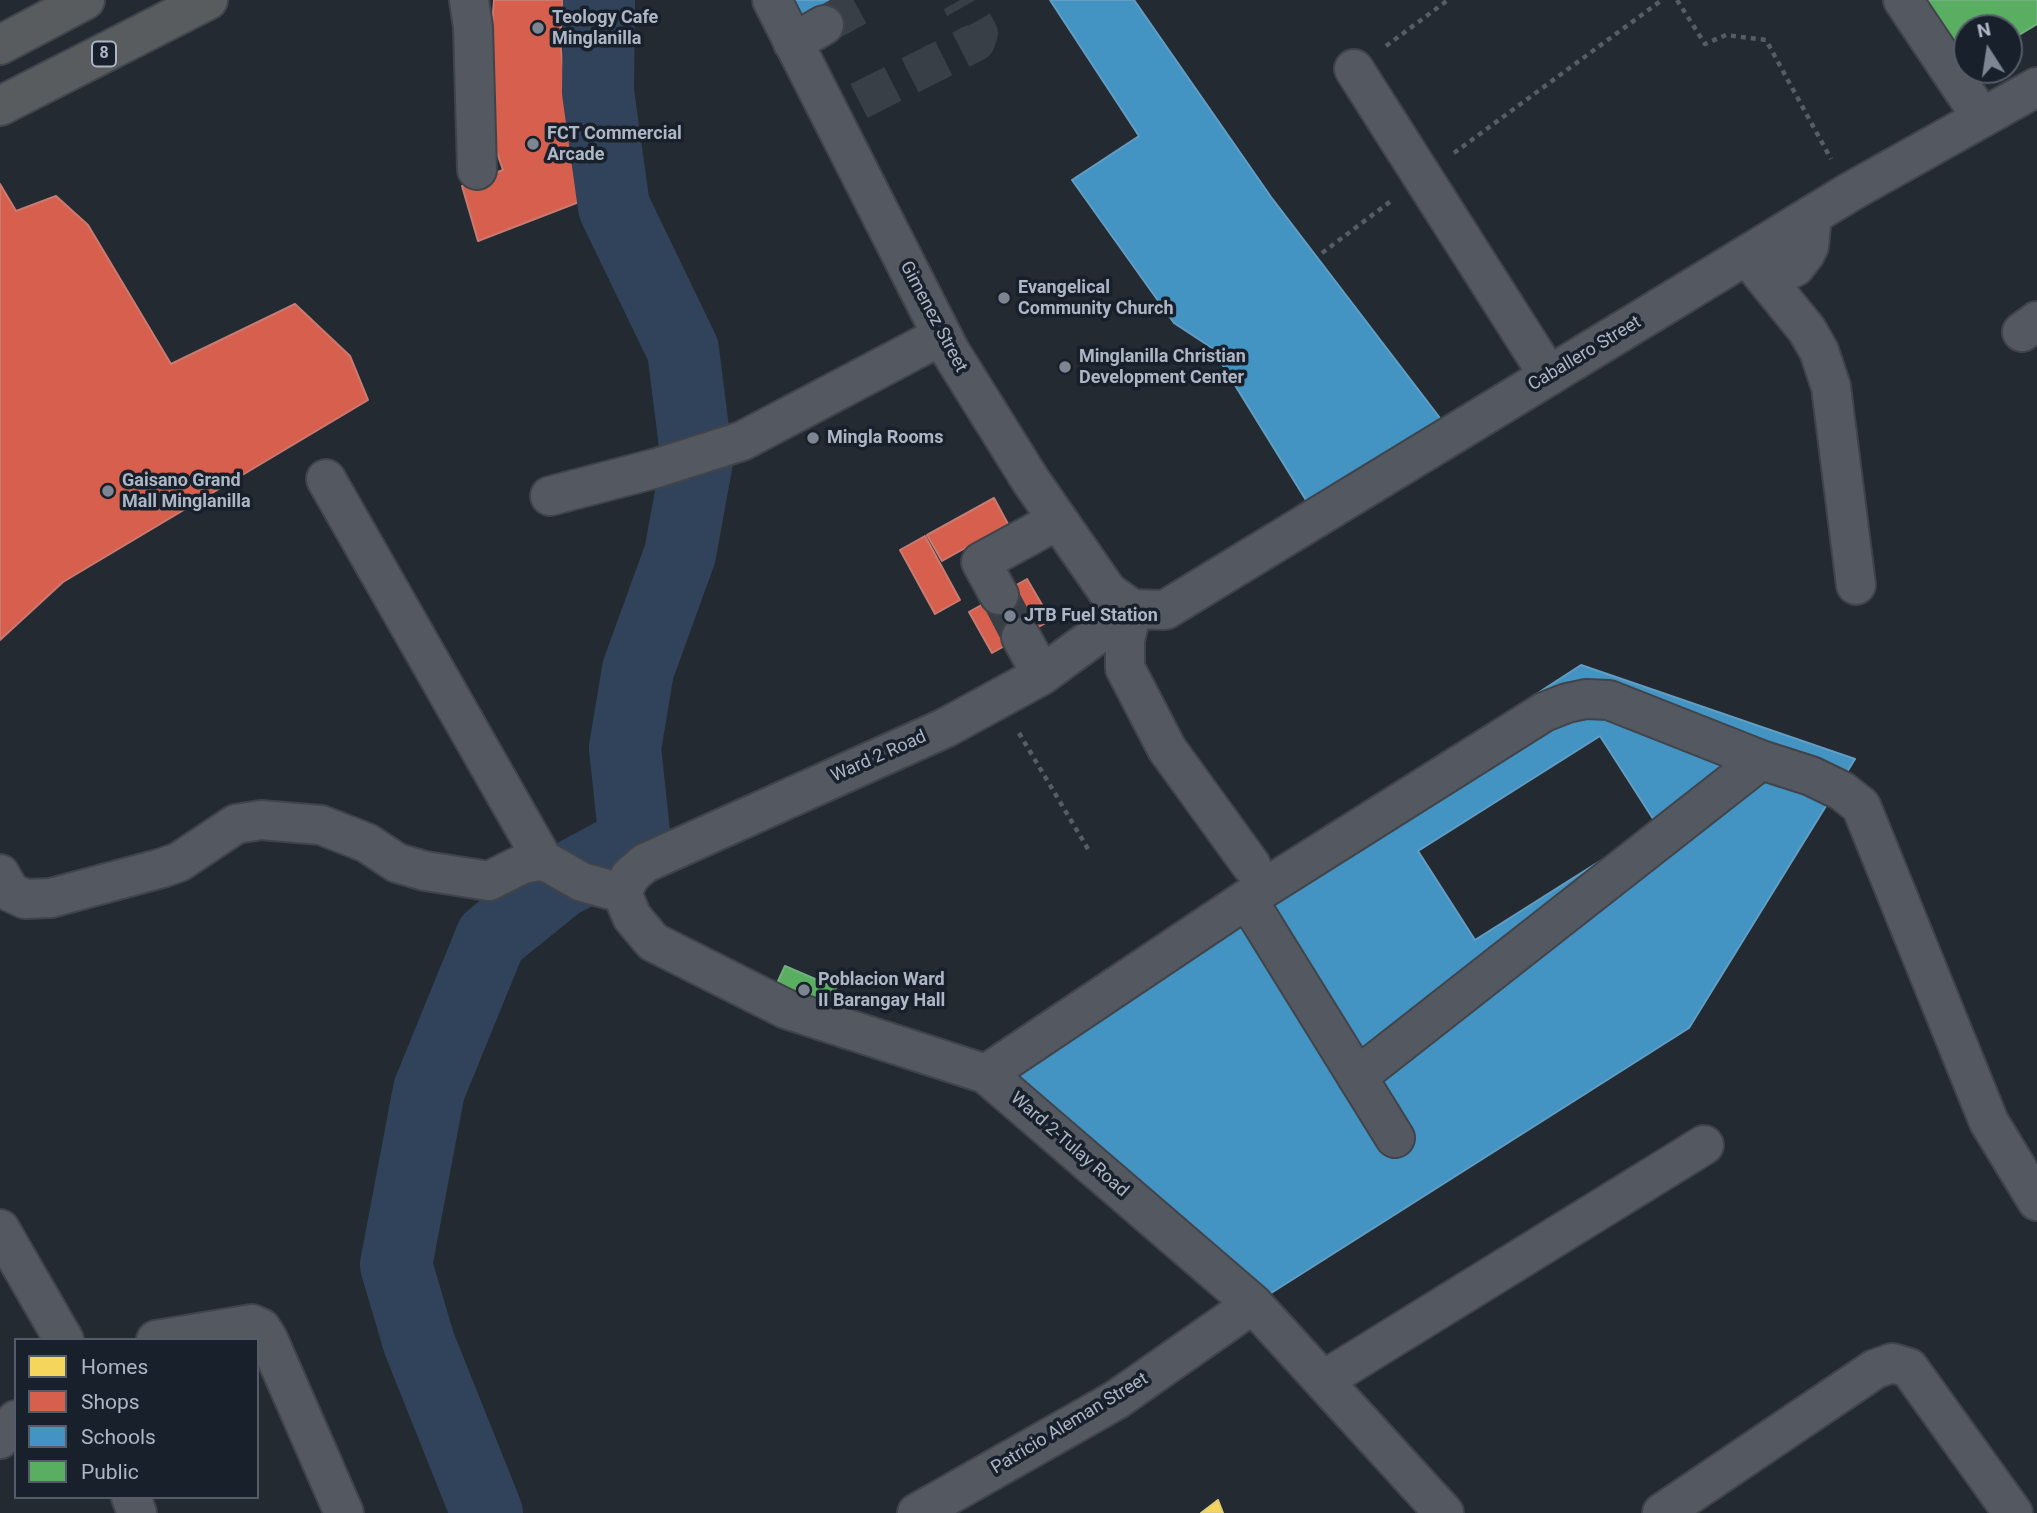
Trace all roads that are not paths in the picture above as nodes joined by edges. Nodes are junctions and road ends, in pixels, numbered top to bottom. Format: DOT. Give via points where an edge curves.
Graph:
graph roads {
  1 [pos="85,0"];
  2 [pos="208,0"];
  3 [pos="469,0"];
  4 [pos="772,0"];
  5 [pos="1903,0"];
  6 [pos="0,45"];
  7 [pos="1354,69"];
  8 [pos="2037,87"];
  9 [pos="0,106"];
  10 [pos="1982,118"];
  11 [pos="477,170"];
  12 [pos="1757,268"];
  13 [pos="941,336"];
  14 [pos="1549,376"];
  15 [pos="326,479"];
  16 [pos="550,496"];
  17 [pos="1058,520"];
  18 [pos="1856,585"];
  19 [pos="999,595"];
  20 [pos="1132,609"];
  21 [pos="1021,637"];
  22 [pos="1042,675"];
  23 [pos="1761,760"];
  24 [pos="564,871"];
  25 [pos="0,874"];
  26 [pos="1249,882"];
  27 [pos="622,893"];
  28 [pos="986,1074"];
  29 [pos="1357,1077"];
  30 [pos="1395,1138"];
  31 [pos="1704,1145"];
  32 [pos="2037,1201"];
  33 [pos="0,1229"];
  34 [pos="1253,1304"];
  35 [pos="63,1338"];
  36 [pos="168,1338"];
  37 [pos="1324,1380"];
  38 [pos="14,1422"];
  39 [pos="0,1439"];
  40 [pos="2010,1512"];
  41 [pos="344,1513"];
  42 [pos="917,1513"];
  43 [pos="1444,1513"];
  44 [pos="1662,1513"];
  1 -- 6 [label="highway"];
  2 -- 9 [label="highway, 8"];
  3 -- 11 [label="street"];
  4 -- 13 [label="street, Gimenez Street" via="809,34"];
  5 -- 10 [label="street"];
  7 -- 14 [label="street"];
  8 -- 10 [label="street, Caballero Street"];
  10 -- 12 [label="street, Caballero Street" via="1812,215"];
  12 -- 14 [label="street, Caballero Street"];
  12 -- 18 [label="street" via="1807,330 1832,387"];
  13 -- 16 [label="street" via="754,435"];
  13 -- 17 [label="street, Gimenez Street"];
  14 -- 20 [label="street, Caballero Street" via="1166,610"];
  15 -- 24 [label="street"];
  17 -- 19 [label="street" via="981,562"];
  17 -- 20 [label="street, Gimenez Street" via="1108,592"];
  20 -- 22 [label="street, Ward 2 Road"];
  20 -- 26 [label="street" via="1125,668 1167,749"];
  21 -- 22 [label="street"];
  22 -- 27 [label="street, Ward 2 Road" via="945,728 666,852 630,876"];
  23 -- 26 [label="street" via="1609,700 1567,703"];
  23 -- 29 [label="street"];
  23 -- 32 [label="street" via="1811,776 1861,806 1989,1122"];
  24 -- 25 [label="street" via="523,864 489,881 425,871 397,863 367,843 321,824 261,820 236,824 171,865 51,898 25,899 10,892"];
  24 -- 27 [label="street"];
  26 -- 28 [label="street"];
  26 -- 29 [label="street"];
  27 -- 28 [label="street, Ward 2-Tulay Road" via="632,917 653,942 786,1009"];
  28 -- 34 [label="street, Ward 2-Tulay Road"];
  29 -- 30 [label="street"];
  31 -- 37 [label="street"];
  33 -- 35 [label="street"];
  34 -- 37 [label="street, Ward 2-Tulay Road"];
  34 -- 42 [label="street, Patricio Aleman Street" via="1116,1400"];
  36 -- 41 [label="street" via="252,1324 261,1328"];
  37 -- 43 [label="street, Ward 2-Tulay Road"];
  38 -- 39 [label="street"];
  40 -- 44 [label="street" via="1909,1368 1892,1363 1875,1369"];
}
